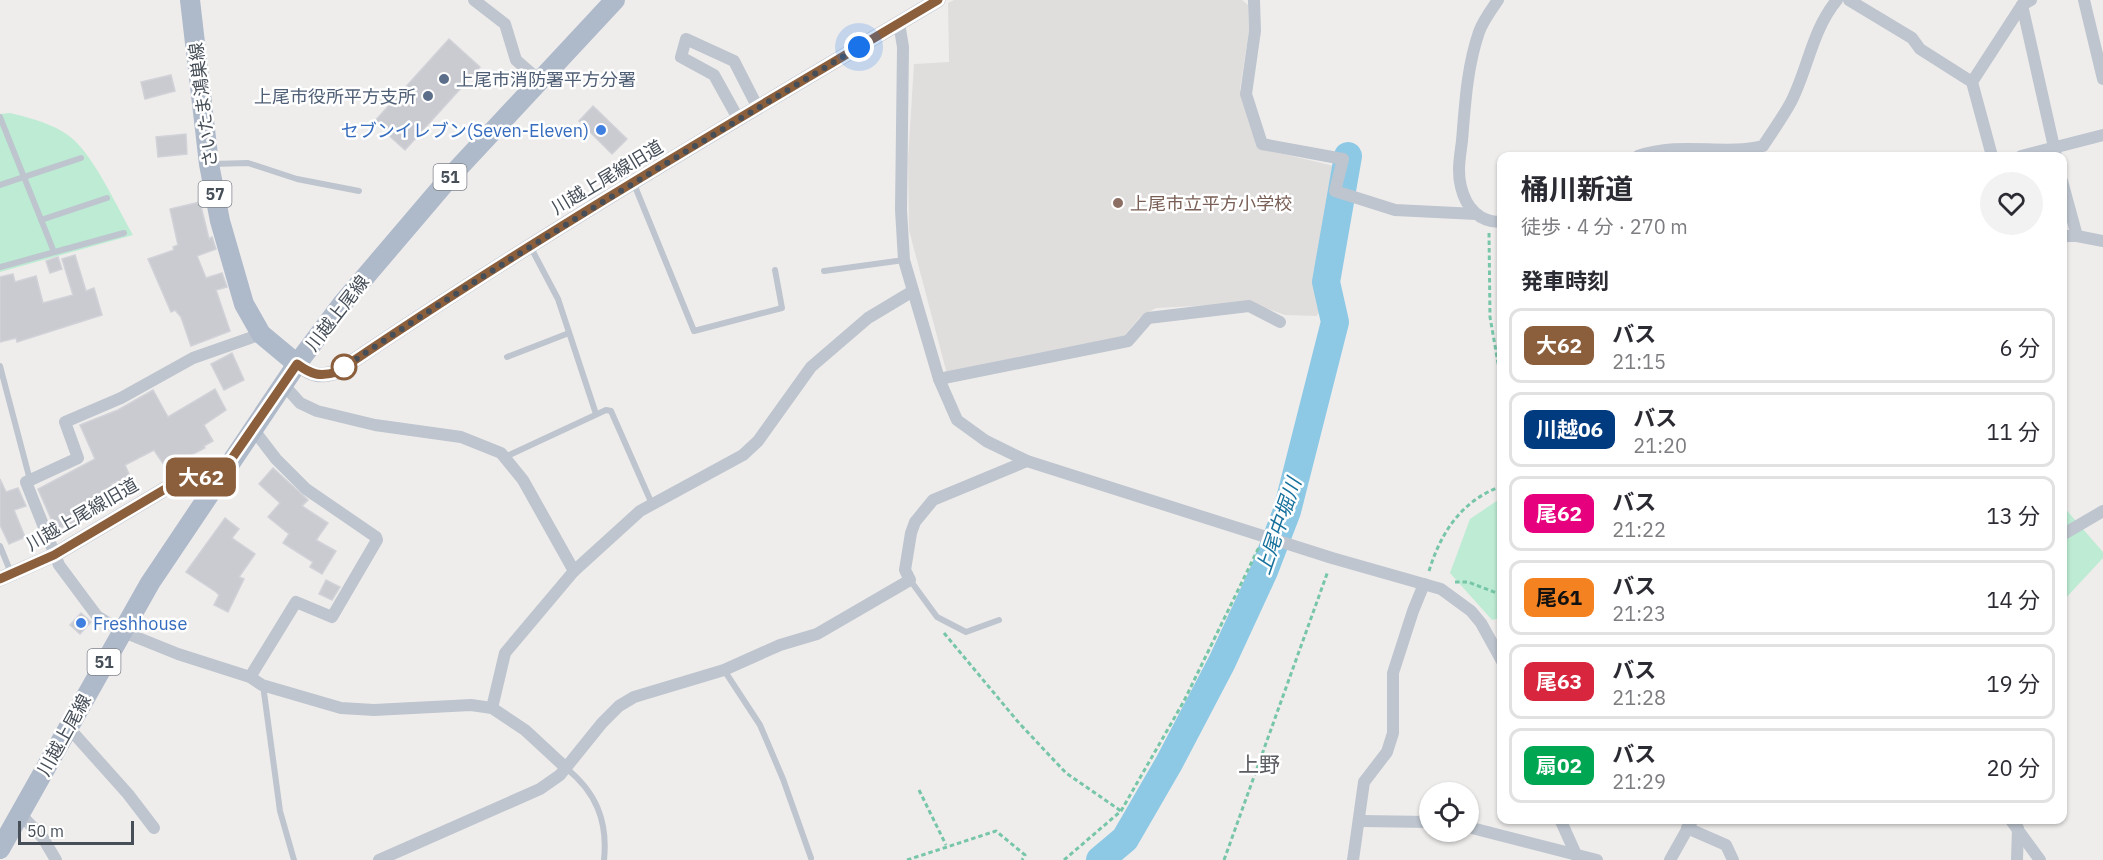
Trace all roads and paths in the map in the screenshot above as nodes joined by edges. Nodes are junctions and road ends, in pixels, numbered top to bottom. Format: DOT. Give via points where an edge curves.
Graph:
graph roads {
  1 [pos="190,0"];
  2 [pos="474,0"];
  3 [pos="615,0"];
  4 [pos="938,0"];
  5 [pos="1254,0"];
  6 [pos="1498,0"];
  7 [pos="1837,0"];
  8 [pos="1849,0"];
  9 [pos="2085,0"];
  10 [pos="2027,2"];
  11 [pos="899,23"];
  12 [pos="2103,79"];
  13 [pos="540,81"];
  14 [pos="1972,82"];
  15 [pos="758,108"];
  16 [pos="0,117"];
  17 [pos="739,120"];
  18 [pos="2103,135"];
  19 [pos="1650,152"];
  20 [pos="1991,152"];
  21 [pos="2055,152"];
  22 [pos="81,158"];
  23 [pos="209,164"];
  24 [pos="24,177"];
  25 [pos="633,184"];
  26 [pos="0,185"];
  27 [pos="359,191"];
  28 [pos="107,198"];
  29 [pos="2067,199"];
  30 [pos="1476,214"];
  31 [pos="40,220"];
  32 [pos="1495,222"];
  33 [pos="124,233"];
  34 [pos="2067,236"];
  35 [pos="2077,236"];
  36 [pos="2103,242"];
  37 [pos="530,245"];
  38 [pos="54,252"];
  39 [pos="904,260"];
  40 [pos="0,267"];
  41 [pos="775,270"];
  42 [pos="824,271"];
  43 [pos="913,291"];
  44 [pos="1280,322"];
  45 [pos="569,333"];
  46 [pos="261,334"];
  47 [pos="507,357"];
  48 [pos="1497,358"];
  49 [pos="297,364"];
  50 [pos="0,369"];
  51 [pos="939,379"];
  52 [pos="283,384"];
  53 [pos="596,414"];
  54 [pos="253,429"];
  55 [pos="505,457"];
  56 [pos="1028,461"];
  57 [pos="30,480"];
  58 [pos="217,480"];
  59 [pos="1497,488"];
  60 [pos="652,504"];
  61 [pos="2103,511"];
  62 [pos="2067,532"];
  63 [pos="1274,538"];
  64 [pos="0,546"];
  65 [pos="54,555"];
  66 [pos="1332,558"];
  67 [pos="574,571"];
  68 [pos="6,576"];
  69 [pos="910,580"];
  70 [pos="1425,584"];
  71 [pos="1441,589"];
  72 [pos="1497,593"];
  73 [pos="937,617"];
  74 [pos="999,620"];
  75 [pos="121,631"];
  76 [pos="1497,653"];
  77 [pos="724,670"];
  78 [pos="250,677"];
  79 [pos="262,685"];
  80 [pos="492,708"];
  81 [pos="68,727"];
  82 [pos="566,768"];
  83 [pos="919,790"];
  84 [pos="1121,811"];
  85 [pos="20,814"];
  86 [pos="1361,821"];
  87 [pos="1419,822"];
  88 [pos="1562,824"];
  89 [pos="1690,824"];
  90 [pos="2014,824"];
  91 [pos="154,828"];
  92 [pos="1479,830"];
  93 [pos="946,846"];
  94 [pos="0,849"];
  95 [pos="1577,857"];
  96 [pos="811,858"];
  97 [pos="913,859"];
  98 [pos="56,860"];
  99 [pos="294,860"];
  100 [pos="379,860"];
  101 [pos="604,860"];
  102 [pos="908,860"];
  103 [pos="1022,860"];
  104 [pos="1064,860"];
  105 [pos="1224,860"];
  106 [pos="1353,860"];
  107 [pos="1597,860"];
  108 [pos="1670,860"];
  109 [pos="1733,860"];
  110 [pos="2017,860"];
  111 [pos="2040,860"];
  1 -- 23 [label="main road, さいたま鴻巣線 / 57"];
  2 -- 13 [label="street" via="505,24 516,60"];
  3 -- 13 [label="main road, 川越上尾線 / 51"];
  4 -- 11 [label="street, 川越上尾線旧道"];
  5 -- 30 [label="street" via="1255,32 1246,94 1262,144 1343,159 1335,191 1395,210"];
  6 -- 30 [label="street" via="1479,31 1463,101 1461,187"];
  7 -- 19 [label="street" via="1809,53 1792,101 1763,146"];
  8 -- 14 [label="street" via="1912,38 1920,49"];
  9 -- 12 [label="street"];
  10 -- 14 [label="street"];
  10 -- 21 [label="street"];
  11 -- 15 [label="street, 川越上尾線旧道"];
  11 -- 39 [label="street" via="903,47"];
  13 -- 49 [label="main road, 川越上尾線 / 51" via="395,241"];
  14 -- 20 [label="street"];
  15 -- 17 [label="street, 川越上尾線旧道"];
  15 -- 17 [label="street" via="734,61 686,39 681,57 714,75"];
  16 -- 24 [label="lane"];
  17 -- 25 [label="street, 川越上尾線旧道"];
  18 -- 21 [label="street"];
  22 -- 24 [label="lane"];
  23 -- 27 [label="lane" via="248,163 297,179"];
  23 -- 46 [label="main road, さいたま鴻巣線 / 57" via="220,221 244,304"];
  24 -- 26 [label="lane"];
  24 -- 31 [label="lane"];
  25 -- 37 [label="street, 川越上尾線旧道"];
  25 -- 41 [label="lane" via="694,331 782,308"];
  28 -- 31 [label="lane"];
  29 -- 35 [label="street"];
  30 -- 32 [label="street"];
  31 -- 38 [label="lane"];
  32 -- 48 [label="path" via="1490,318"];
  33 -- 38 [label="lane"];
  34 -- 35 [label="street"];
  35 -- 36 [label="street"];
  37 -- 45 [label="lane" via="554,290"];
  37 -- 49 [label="street, 川越上尾線旧道" via="337,372 321,376"];
  38 -- 40 [label="lane"];
  39 -- 42 [label="lane"];
  39 -- 43 [label="street"];
  43 -- 51 [label="street"];
  43 -- 60 [label="street" via="868,318 826,352 758,441 742,455"];
  44 -- 51 [label="street" via="1249,306 1148,318 1128,341"];
  45 -- 47 [label="lane"];
  45 -- 53 [label="lane"];
  46 -- 49 [label="main road, さいたま鴻巣線 / 57"];
  46 -- 57 [label="street" via="193,358 122,398 65,422 78,458"];
  49 -- 52 [label="main road, 川越上尾線 / 51"];
  50 -- 57 [label="lane"];
  51 -- 56 [label="street" via="957,420 986,441"];
  52 -- 54 [label="main road, 川越上尾線 / 51"];
  52 -- 55 [label="street" via="300,403 317,411 375,425 461,437"];
  53 -- 55 [label="lane"];
  53 -- 60 [label="lane" via="610,411"];
  54 -- 58 [label="main road, 川越上尾線 / 51"];
  54 -- 78 [label="street" via="306,489 377,540 332,617 296,602"];
  55 -- 67 [label="street" via="523,480"];
  56 -- 63 [label="street"];
  56 -- 69 [label="street" via="933,500 911,533 905,570"];
  57 -- 65 [label="street" via="26,482"];
  58 -- 65 [label="street, 川越上尾線旧道" via="201,477 177,482"];
  58 -- 75 [label="main road, 川越上尾線 / 51"];
  59 -- 70 [label="path" via="1468,505 1455,518 1443,536"];
  60 -- 67 [label="street"];
  61 -- 62 [label="street"];
  63 -- 66 [label="street"];
  63 -- 84 [label="path"];
  64 -- 68 [label="lane"];
  65 -- 68 [label="street, 川越上尾線旧道"];
  65 -- 75 [label="street" via="97,616"];
  66 -- 70 [label="street"];
  66 -- 105 [label="path"];
  67 -- 80 [label="street" via="505,653"];
  69 -- 73 [label="lane"];
  69 -- 77 [label="street" via="817,634 780,645"];
  70 -- 71 [label="street"];
  70 -- 86 [label="street" via="1393,673 1393,733 1387,752 1364,782"];
  71 -- 72 [label="path" via="1448,583 1468,582"];
  71 -- 76 [label="street" via="1471,611"];
  73 -- 74 [label="lane" via="966,632"];
  73 -- 84 [label="path" via="946,637 1066,773"];
  75 -- 78 [label="street"];
  75 -- 81 [label="main road, 川越上尾線 / 51"];
  77 -- 82 [label="street" via="634,697 619,706"];
  77 -- 96 [label="lane" via="765,736"];
  78 -- 79 [label="street"];
  79 -- 80 [label="street" via="341,708"];
  79 -- 99 [label="lane" via="280,811"];
  80 -- 82 [label="street" via="525,730"];
  81 -- 85 [label="main road, 川越上尾線 / 51"];
  81 -- 91 [label="street"];
  82 -- 100 [label="street" via="540,789"];
  82 -- 101 [label="lane" via="581,779 598,804"];
  83 -- 93 [label="path"];
  84 -- 104 [label="path"];
  85 -- 94 [label="main road, 川越上尾線 / 51"];
  85 -- 98 [label="street" via="43,838"];
  86 -- 87 [label="street"];
  86 -- 106 [label="street"];
  88 -- 95 [label="street"];
  89 -- 108 [label="street"];
  89 -- 109 [label="street" via="1726,845"];
  90 -- 110 [label="street"];
  90 -- 111 [label="street"];
  92 -- 95 [label="street"];
  93 -- 97 [label="path"];
  93 -- 103 [label="path" via="996,831 1025,855"];
  95 -- 107 [label="street"];
  97 -- 102 [label="path"];
}
